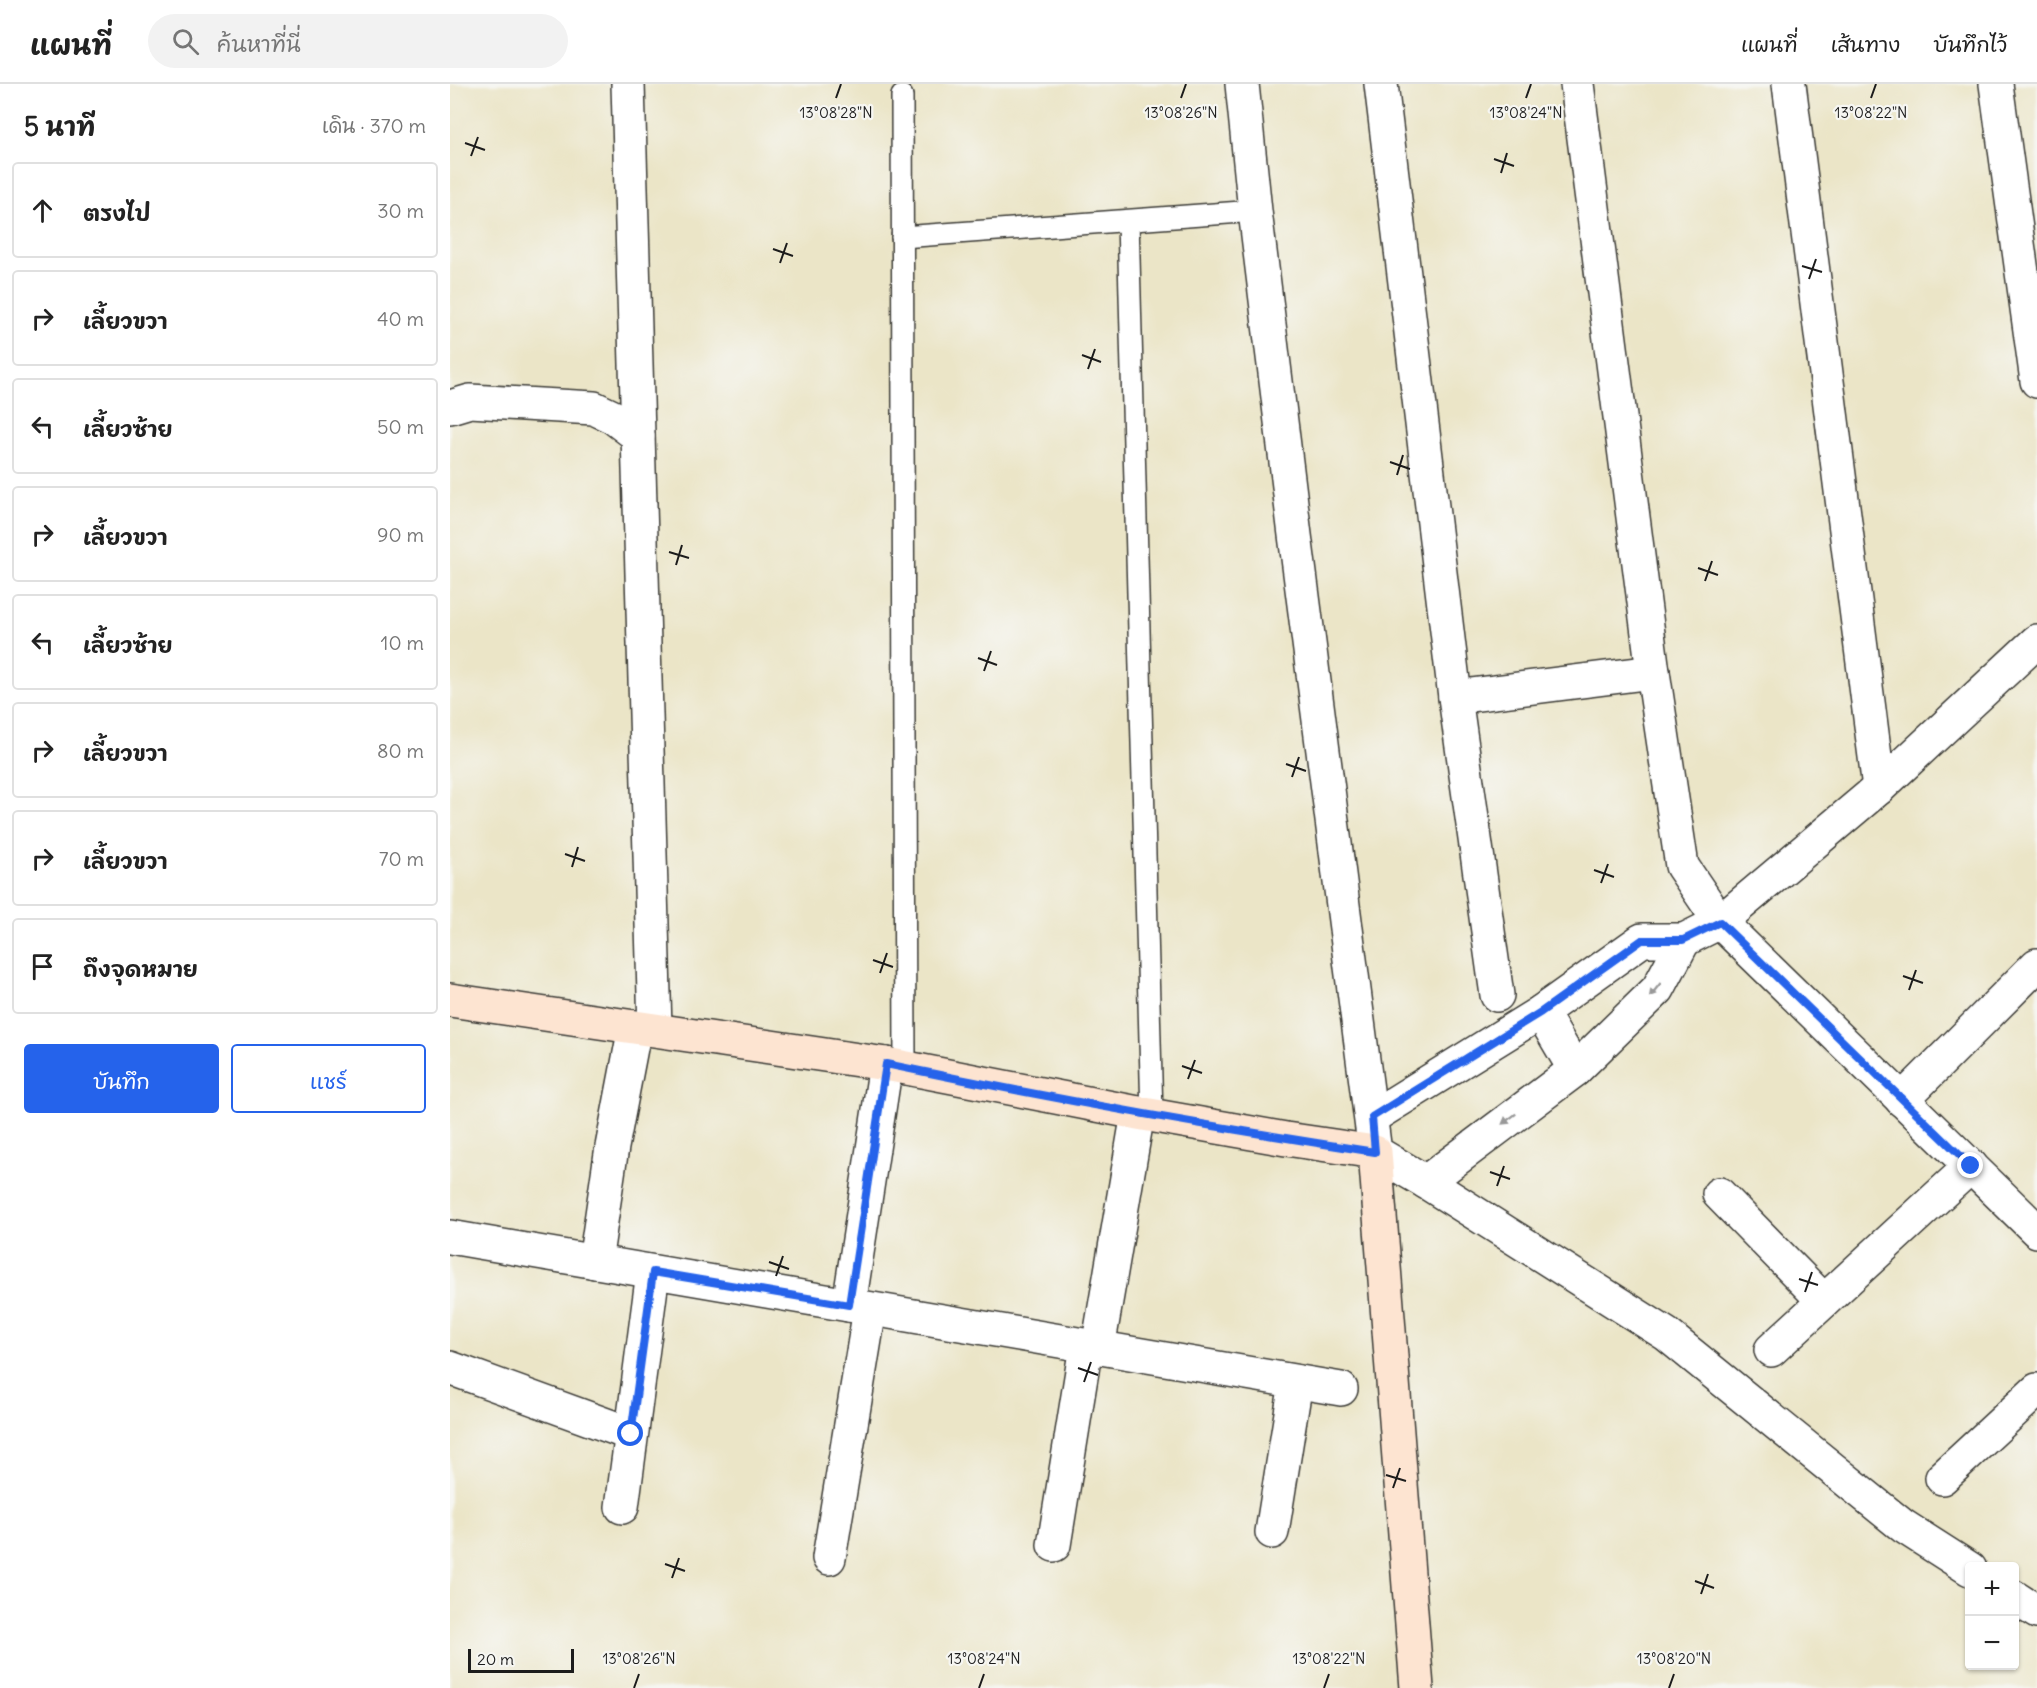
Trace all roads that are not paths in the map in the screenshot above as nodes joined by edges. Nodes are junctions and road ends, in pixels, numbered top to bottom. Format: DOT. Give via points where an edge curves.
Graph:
graph roads {
  1 [pos="628,84"];
  2 [pos="1242,84"];
  3 [pos="1381,84"];
  4 [pos="1577,84"];
  5 [pos="1789,84"];
  6 [pos="1996,84"];
  7 [pos="902,96"];
  8 [pos="1255,211"];
  9 [pos="1128,221"];
  10 [pos="902,237"];
  11 [pos="2037,381"];
  12 [pos="450,407"];
  13 [pos="638,436"];
  14 [pos="2037,641"];
  15 [pos="1653,672"];
  16 [pos="1455,697"];
  17 [pos="1879,788"];
  18 [pos="1720,922"];
  19 [pos="1683,940"];
  20 [pos="2037,965"];
  21 [pos="1497,995"];
  22 [pos="450,1000"];
  23 [pos="1541,1012"];
  24 [pos="645,1028"];
  25 [pos="896,1066"];
  26 [pos="1575,1070"];
  27 [pos="1902,1100"];
  28 [pos="1145,1114"];
  29 [pos="1372,1117"];
  30 [pos="1375,1152"];
  31 [pos="1971,1166"];
  32 [pos="1426,1182"];
  33 [pos="1719,1194"];
  34 [pos="2037,1231"];
  35 [pos="450,1237"];
  36 [pos="595,1262"];
  37 [pos="653,1272"];
  38 [pos="1824,1300"];
  39 [pos="859,1307"];
  40 [pos="1092,1347"];
  41 [pos="1771,1350"];
  42 [pos="450,1368"];
  43 [pos="1296,1382"];
  44 [pos="1341,1389"];
  45 [pos="2037,1390"];
  46 [pos="631,1434"];
  47 [pos="1942,1478"];
  48 [pos="622,1507"];
  49 [pos="1272,1532"];
  50 [pos="1054,1545"];
  51 [pos="829,1558"];
  52 [pos="1965,1566"];
  53 [pos="2019,1601"];
  54 [pos="2037,1612"];
  55 [pos="1417,1688"];
  1 -- 13 [label="street"];
  2 -- 8 [label="street"];
  3 -- 16 [label="street"];
  4 -- 15 [label="street"];
  5 -- 17 [label="street"];
  6 -- 11 [label="street"];
  7 -- 10 [label="lane"];
  8 -- 9 [label="lane"];
  8 -- 29 [label="street"];
  9 -- 10 [label="lane"];
  9 -- 28 [label="lane"];
  10 -- 25 [label="lane"];
  12 -- 13 [label="street" via="470,401 594,408"];
  13 -- 24 [label="street"];
  14 -- 17 [label="street"];
  15 -- 16 [label="street"];
  15 -- 18 [label="street" via="1682,866"];
  16 -- 21 [label="street"];
  17 -- 18 [label="street"];
  18 -- 19 [label="street"];
  18 -- 27 [label="street"];
  19 -- 23 [label="street" via="1642,940"];
  19 -- 26 [label="street, one-way" via="1658,989"];
  20 -- 27 [label="street"];
  22 -- 24 [label="street"];
  23 -- 26 [label="street"];
  23 -- 29 [label="street"];
  24 -- 25 [label="street"];
  24 -- 36 [label="street" via="612,1147"];
  25 -- 28 [label="street"];
  25 -- 39 [label="street"];
  26 -- 32 [label="street, one-way"];
  27 -- 31 [label="street"];
  28 -- 30 [label="street"];
  28 -- 40 [label="street"];
  29 -- 30 [label="street"];
  30 -- 32 [label="street"];
  30 -- 55 [label="street"];
  31 -- 34 [label="street"];
  31 -- 38 [label="street"];
  32 -- 52 [label="street" via="1666,1334 1903,1526"];
  33 -- 38 [label="street"];
  35 -- 36 [label="street"];
  36 -- 37 [label="street"];
  37 -- 39 [label="street"];
  37 -- 46 [label="street"];
  38 -- 41 [label="street"];
  39 -- 40 [label="street"];
  39 -- 51 [label="street"];
  40 -- 43 [label="street"];
  40 -- 50 [label="street"];
  42 -- 46 [label="street"];
  43 -- 44 [label="street"];
  43 -- 49 [label="street"];
  45 -- 47 [label="street"];
  46 -- 48 [label="street"];
  53 -- 54 [label="street"];
}
